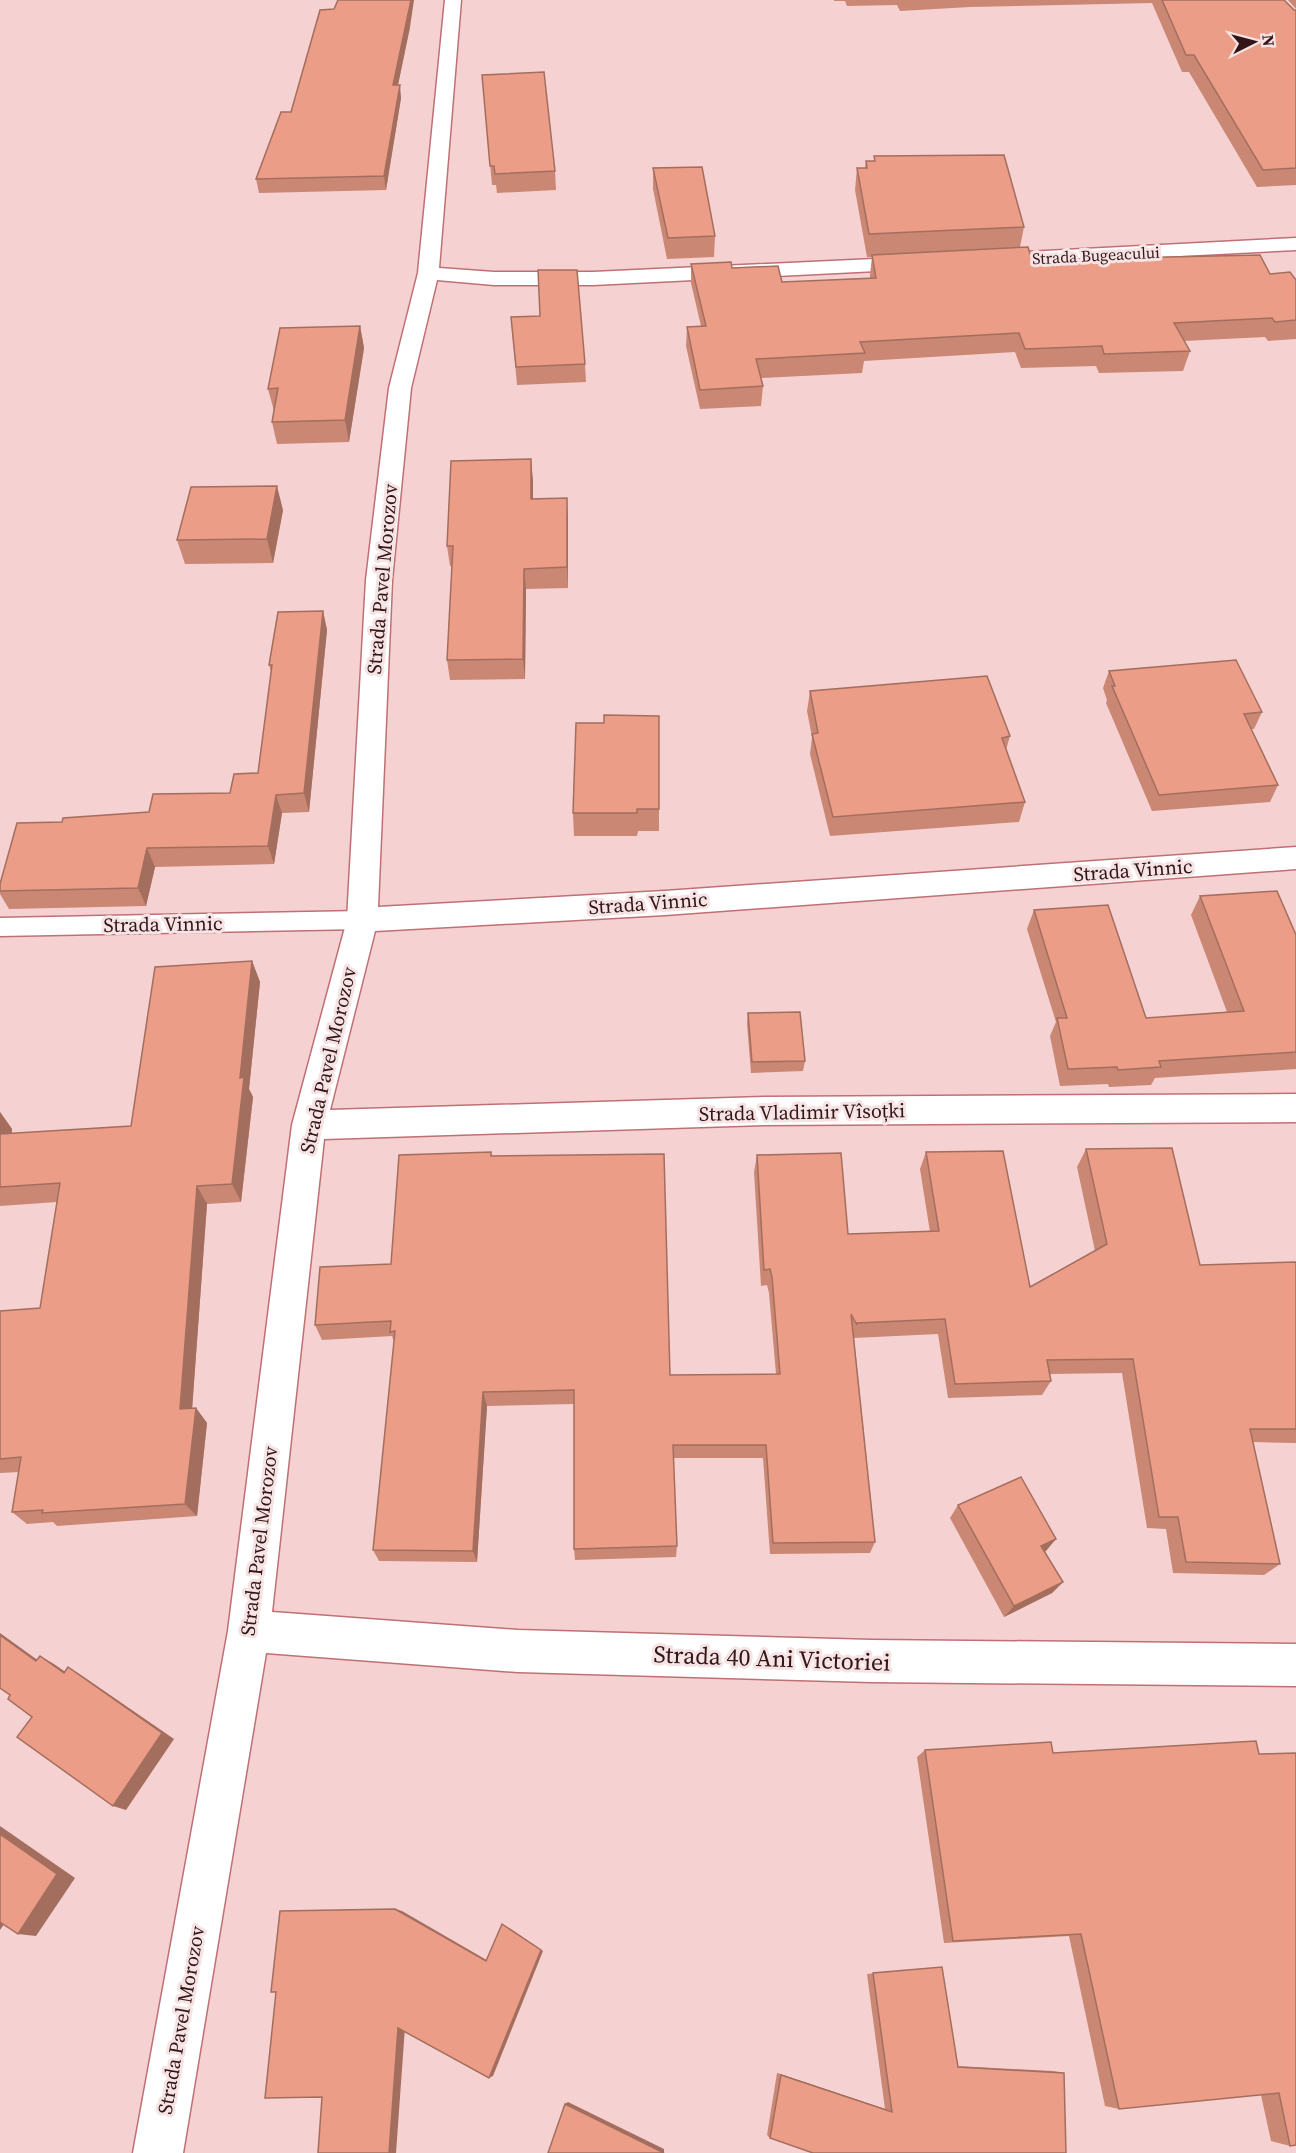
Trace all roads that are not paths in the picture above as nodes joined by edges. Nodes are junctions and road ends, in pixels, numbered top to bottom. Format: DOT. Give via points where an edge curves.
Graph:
graph roads {
  1 [pos="453,0"];
  2 [pos="1296,244"];
  3 [pos="970,261"];
  4 [pos="935,262"];
  5 [pos="428,273"];
  6 [pos="1296,858"];
  7 [pos="362,920"];
  8 [pos="0,927"];
  9 [pos="1296,1108"];
  10 [pos="309,1125"];
  11 [pos="249,1630"];
  12 [pos="1296,1665"];
  13 [pos="158,2153"];
  1 -- 5 [label="street, Strada Pavel Morozov"];
  2 -- 3 [label="street, Strada Bugeacului"];
  4 -- 5 [label="street" via="623,277 463,278"];
  5 -- 7 [label="street, Strada Pavel Morozov" via="400,388 379,580"];
  6 -- 7 [label="street, Strada Vinnic" via="665,903"];
  7 -- 8 [label="lane, Strada Vinnic"];
  7 -- 10 [label="street, Strada Pavel Morozov"];
  9 -- 10 [label="street, Strada Vladimir Vîsoțki" via="764,1111"];
  10 -- 11 [label="street, Strada Pavel Morozov"];
  11 -- 12 [label="street, Strada 40 Ani Victoriei" via="518,1651 872,1661"];
  11 -- 13 [label="street, Strada Pavel Morozov"];
}
